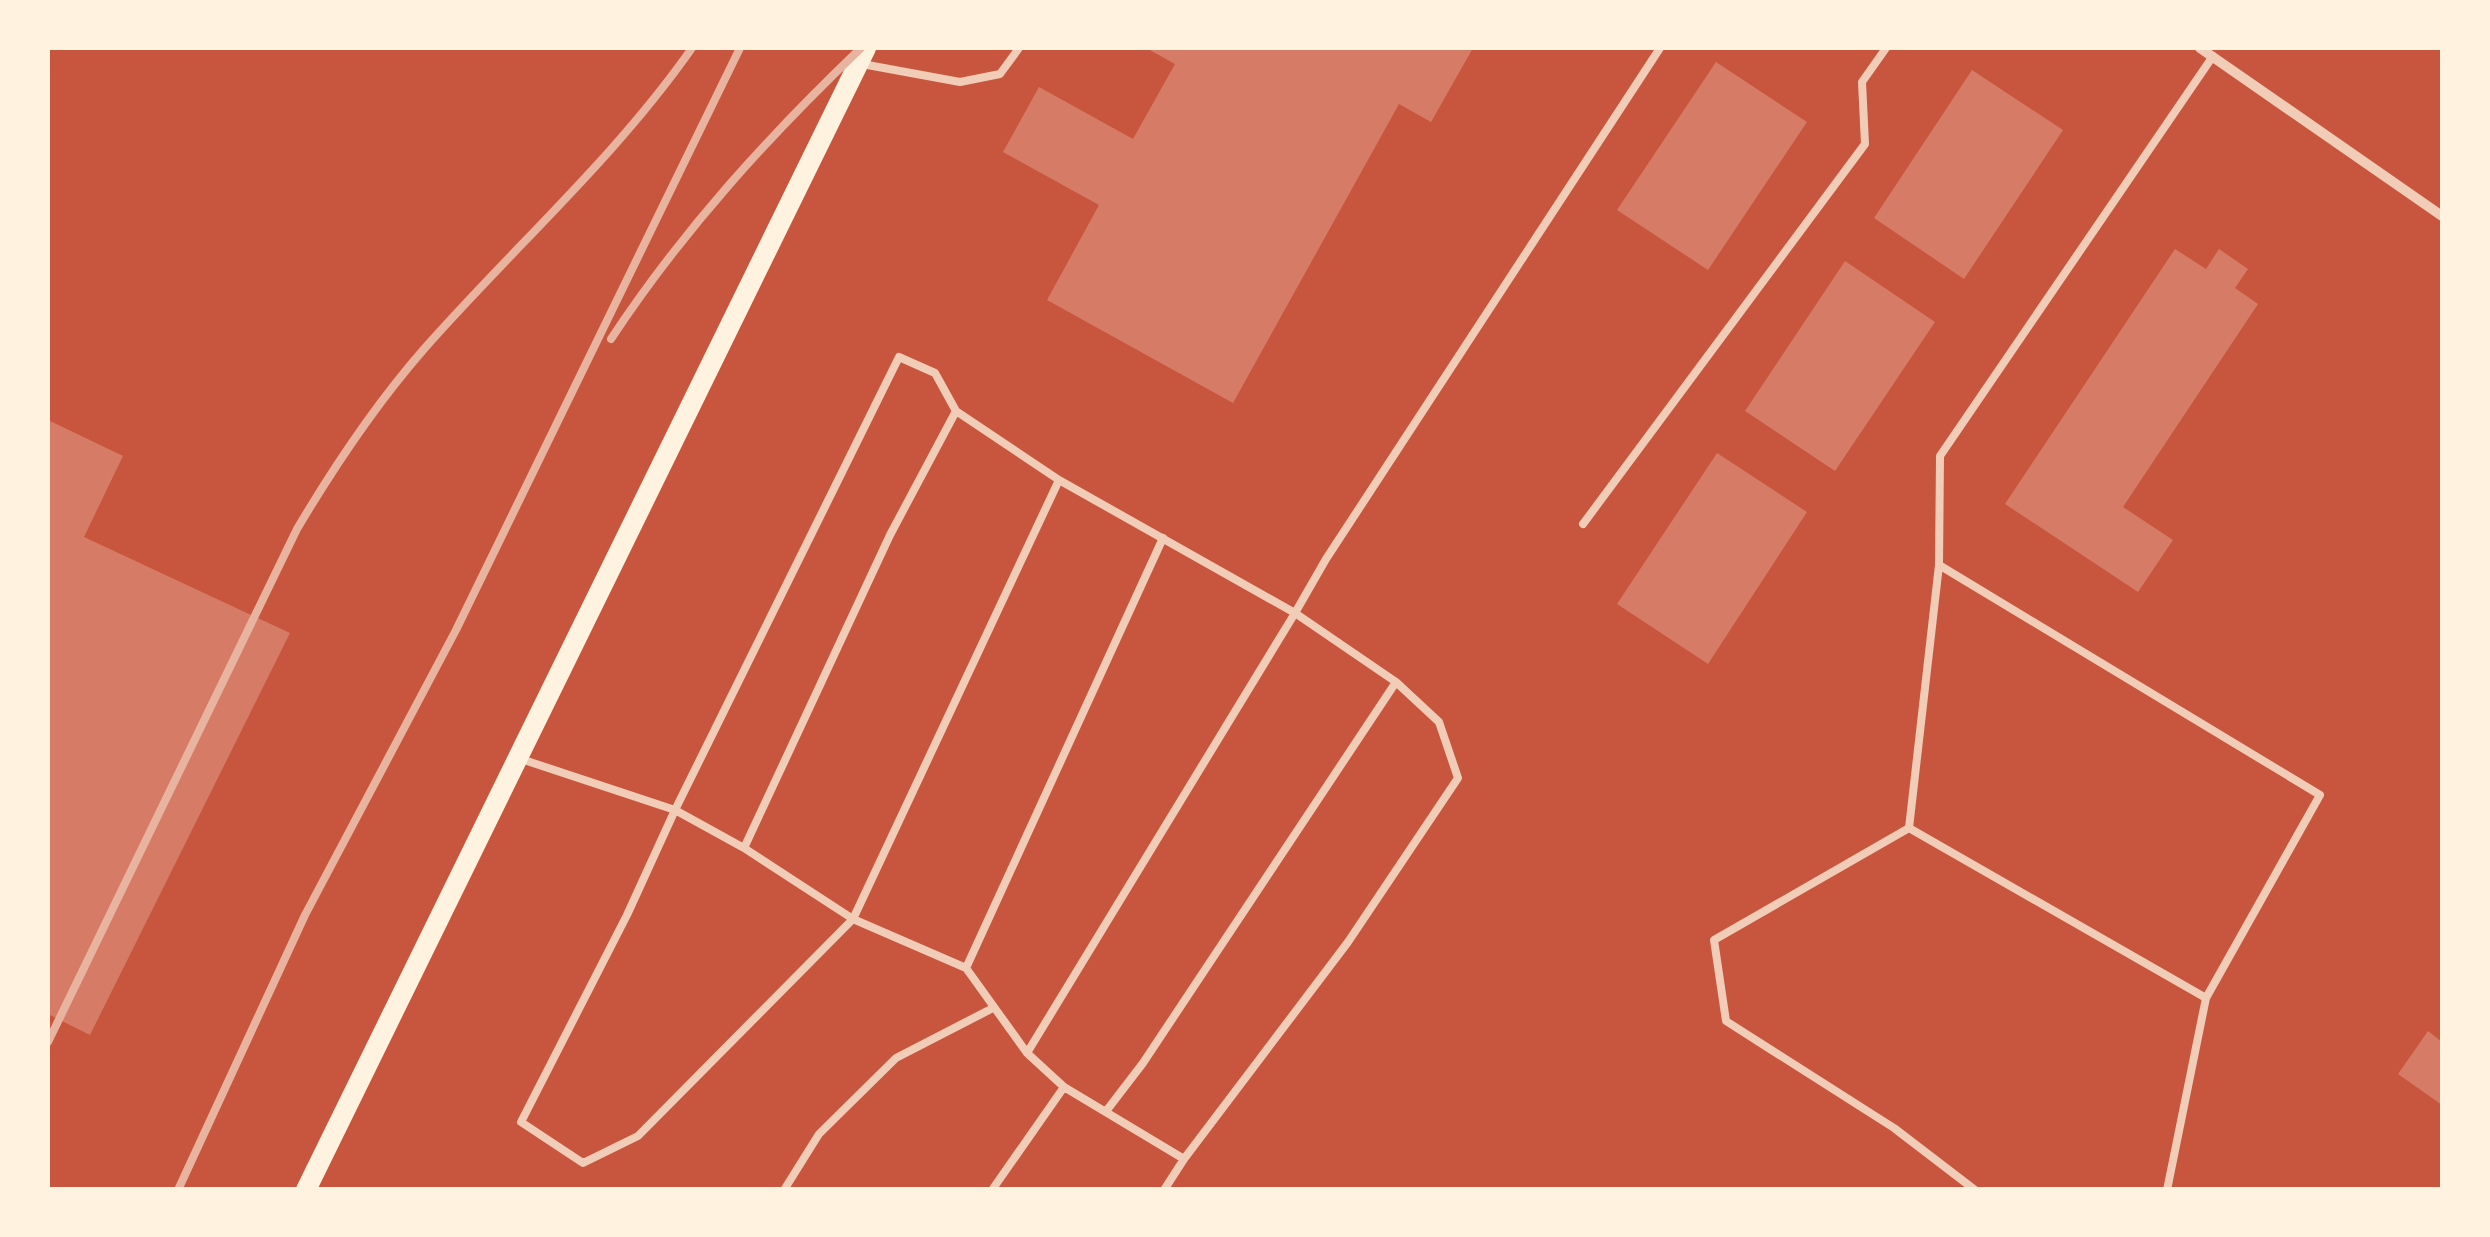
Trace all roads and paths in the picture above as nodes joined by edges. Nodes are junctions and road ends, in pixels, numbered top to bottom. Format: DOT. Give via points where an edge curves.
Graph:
graph roads {
  1 [pos="1019,48"];
  2 [pos="1660,48"];
  3 [pos="1886,48"];
  4 [pos="2200,48"];
  5 [pos="862,55"];
  6 [pos="2212,56"];
  7 [pos="2442,216"];
  8 [pos="956,411"];
  9 [pos="1059,480"];
  10 [pos="1582,524"];
  11 [pos="1163,538"];
  12 [pos="1940,566"];
  13 [pos="1295,613"];
  14 [pos="1396,682"];
  15 [pos="517,758"];
  16 [pos="675,810"];
  17 [pos="1910,828"];
  18 [pos="744,848"];
  19 [pos="853,919"];
  20 [pos="966,968"];
  21 [pos="2206,998"];
  22 [pos="993,1008"];
  23 [pos="1027,1053"];
  24 [pos="1064,1087"];
  25 [pos="1107,1110"];
  26 [pos="1184,1159"];
  27 [pos="307,1189"];
  28 [pos="784,1190"];
  29 [pos="992,1190"];
  30 [pos="1164,1190"];
  31 [pos="1975,1190"];
  32 [pos="2167,1190"];
  1 -- 5 [label="lane" via="1000,74 960,82"];
  2 -- 13 [label="lane"];
  3 -- 10 [label="lane" via="1862,82 1866,144"];
  4 -- 6 [label="street"];
  5 -- 15 [label="main road"];
  6 -- 7 [label="street"];
  6 -- 12 [label="lane" via="1940,456"];
  8 -- 9 [label="lane"];
  8 -- 16 [label="lane" via="935,372 899,356"];
  8 -- 18 [label="lane" via="890,534"];
  9 -- 11 [label="lane"];
  9 -- 19 [label="lane"];
  11 -- 13 [label="lane"];
  11 -- 20 [label="lane"];
  12 -- 17 [label="lane"];
  12 -- 21 [label="lane" via="2320,796"];
  13 -- 14 [label="lane"];
  13 -- 23 [label="lane"];
  14 -- 25 [label="lane"];
  14 -- 26 [label="lane" via="1439,722 1458,778 1348,942"];
  15 -- 16 [label="lane"];
  15 -- 27 [label="main road"];
  16 -- 18 [label="lane"];
  16 -- 19 [label="lane" via="521,1122 583,1164 638,1136"];
  17 -- 21 [label="lane"];
  17 -- 31 [label="lane" via="1714,940 1726,1021 1894,1128"];
  18 -- 19 [label="lane"];
  19 -- 20 [label="lane"];
  20 -- 22 [label="lane"];
  21 -- 32 [label="lane"];
  22 -- 23 [label="lane"];
  22 -- 28 [label="lane" via="896,1058 819,1134"];
  23 -- 24 [label="lane"];
  24 -- 25 [label="lane"];
  24 -- 29 [label="lane"];
  25 -- 26 [label="lane"];
  26 -- 30 [label="lane"];
}
